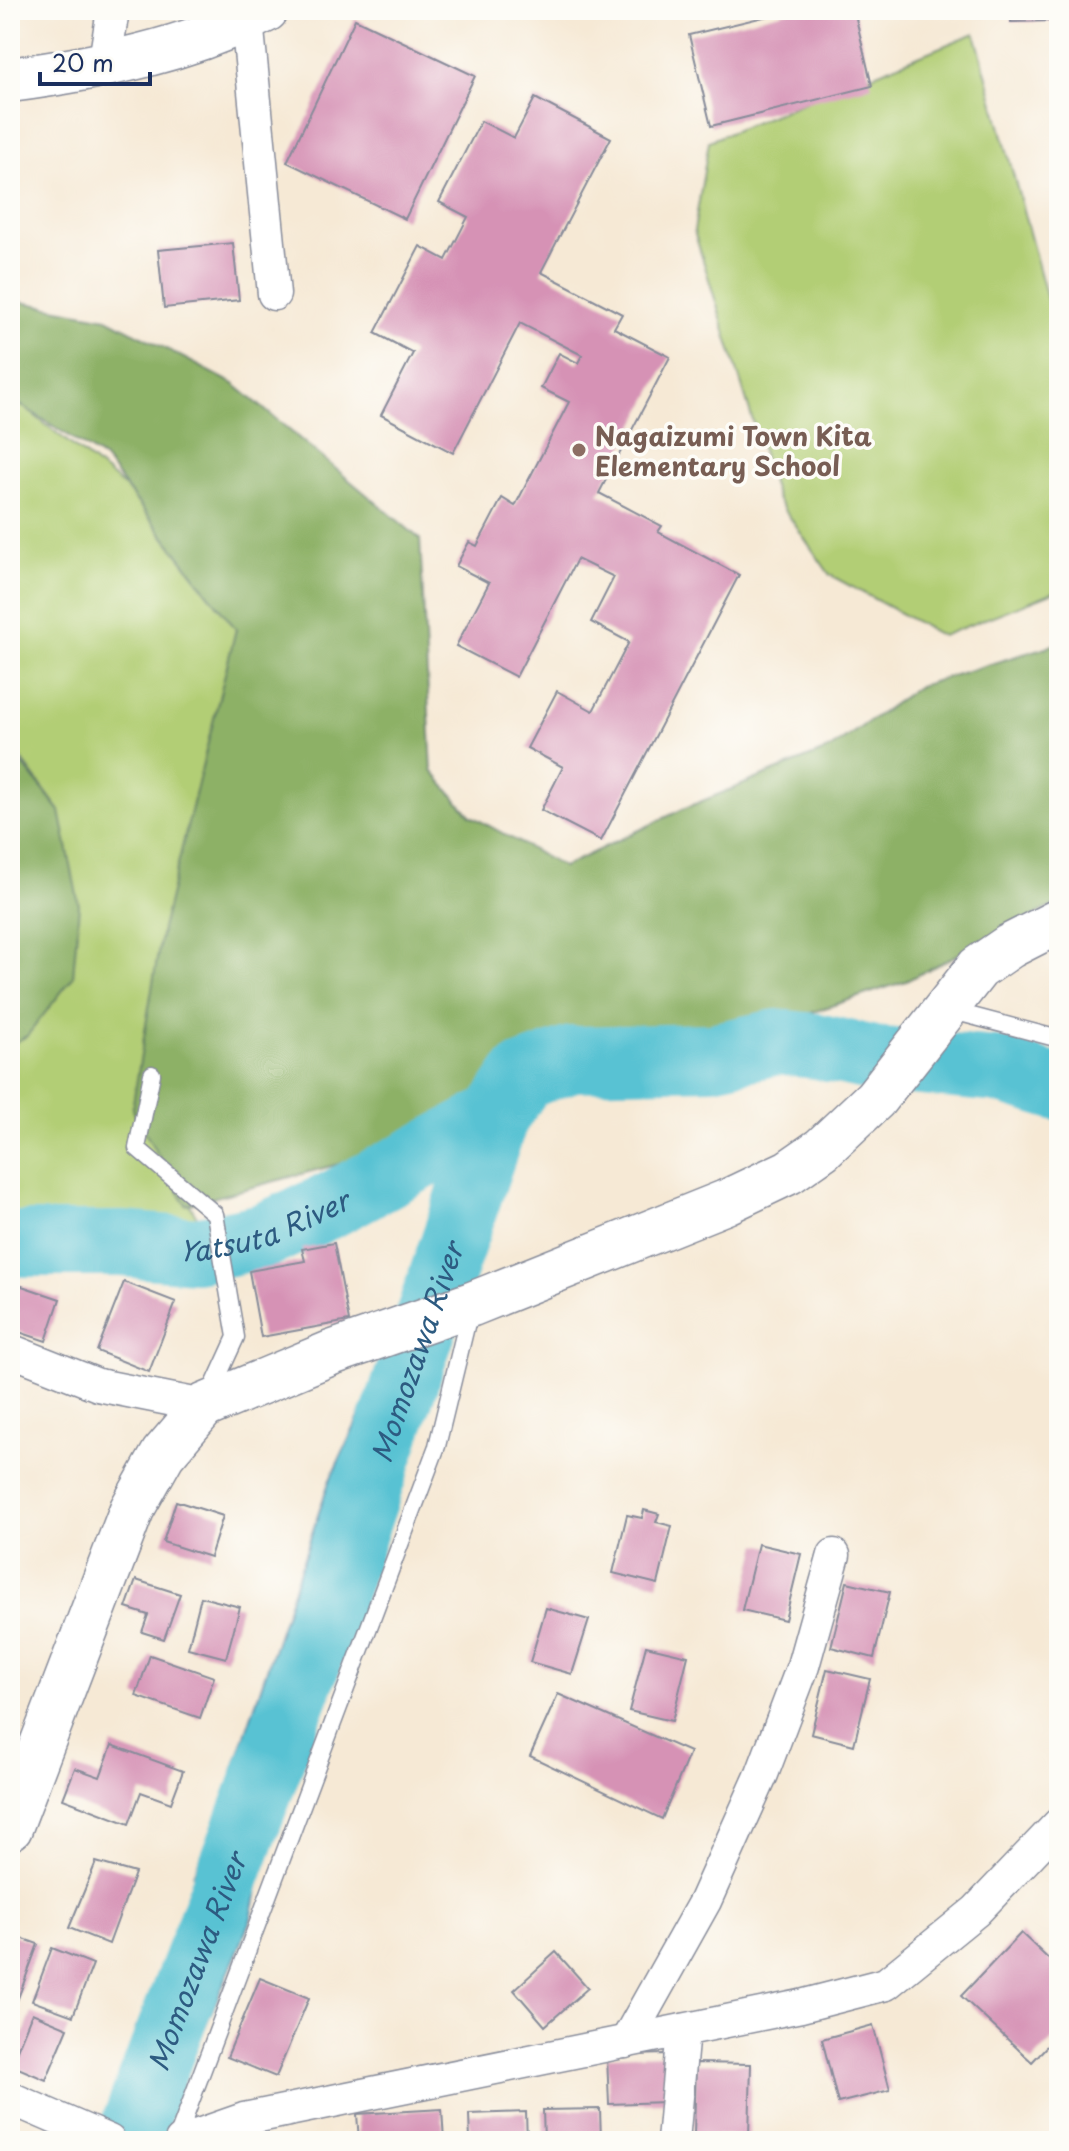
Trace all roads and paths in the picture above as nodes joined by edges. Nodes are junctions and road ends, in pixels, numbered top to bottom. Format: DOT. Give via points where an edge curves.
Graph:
graph roads {
  1 [pos="113,10"];
  2 [pos="256,15"];
  3 [pos="104,67"];
  4 [pos="10,80"];
  5 [pos="274,294"];
  6 [pos="1059,921"];
  7 [pos="940,1016"];
  8 [pos="1059,1039"];
  9 [pos="152,1074"];
  10 [pos="472,1304"];
  11 [pos="10,1350"];
  12 [pos="204,1406"];
  13 [pos="834,1555"];
  14 [pos="1059,1824"];
  15 [pos="10,1828"];
  16 [pos="683,2030"];
  17 [pos="626,2042"];
  18 [pos="10,2098"];
  19 [pos="109,2141"];
  20 [pos="178,2141"];
  21 [pos="673,2141"];
  1 -- 3 [label="street"];
  2 -- 3 [label="street" via="173,48"];
  2 -- 5 [label="street"];
  3 -- 4 [label="street"];
  6 -- 7 [label="street" via="978,968"];
  7 -- 8 [label="lane"];
  7 -- 10 [label="street" via="875,1099 789,1172"];
  9 -- 12 [label="lane" via="137,1148 215,1214 236,1337"];
  10 -- 12 [label="street" via="331,1353"];
  10 -- 20 [label="lane" via="437,1446"];
  11 -- 12 [label="street" via="98,1385"];
  12 -- 15 [label="street" via="163,1454 132,1509"];
  13 -- 17 [label="street" via="803,1666 762,1774 705,1901"];
  14 -- 16 [label="street" via="976,1911 886,1984"];
  16 -- 17 [label="street"];
  16 -- 21 [label="street"];
  17 -- 20 [label="street" via="244,2119"];
  18 -- 19 [label="street"];
}
